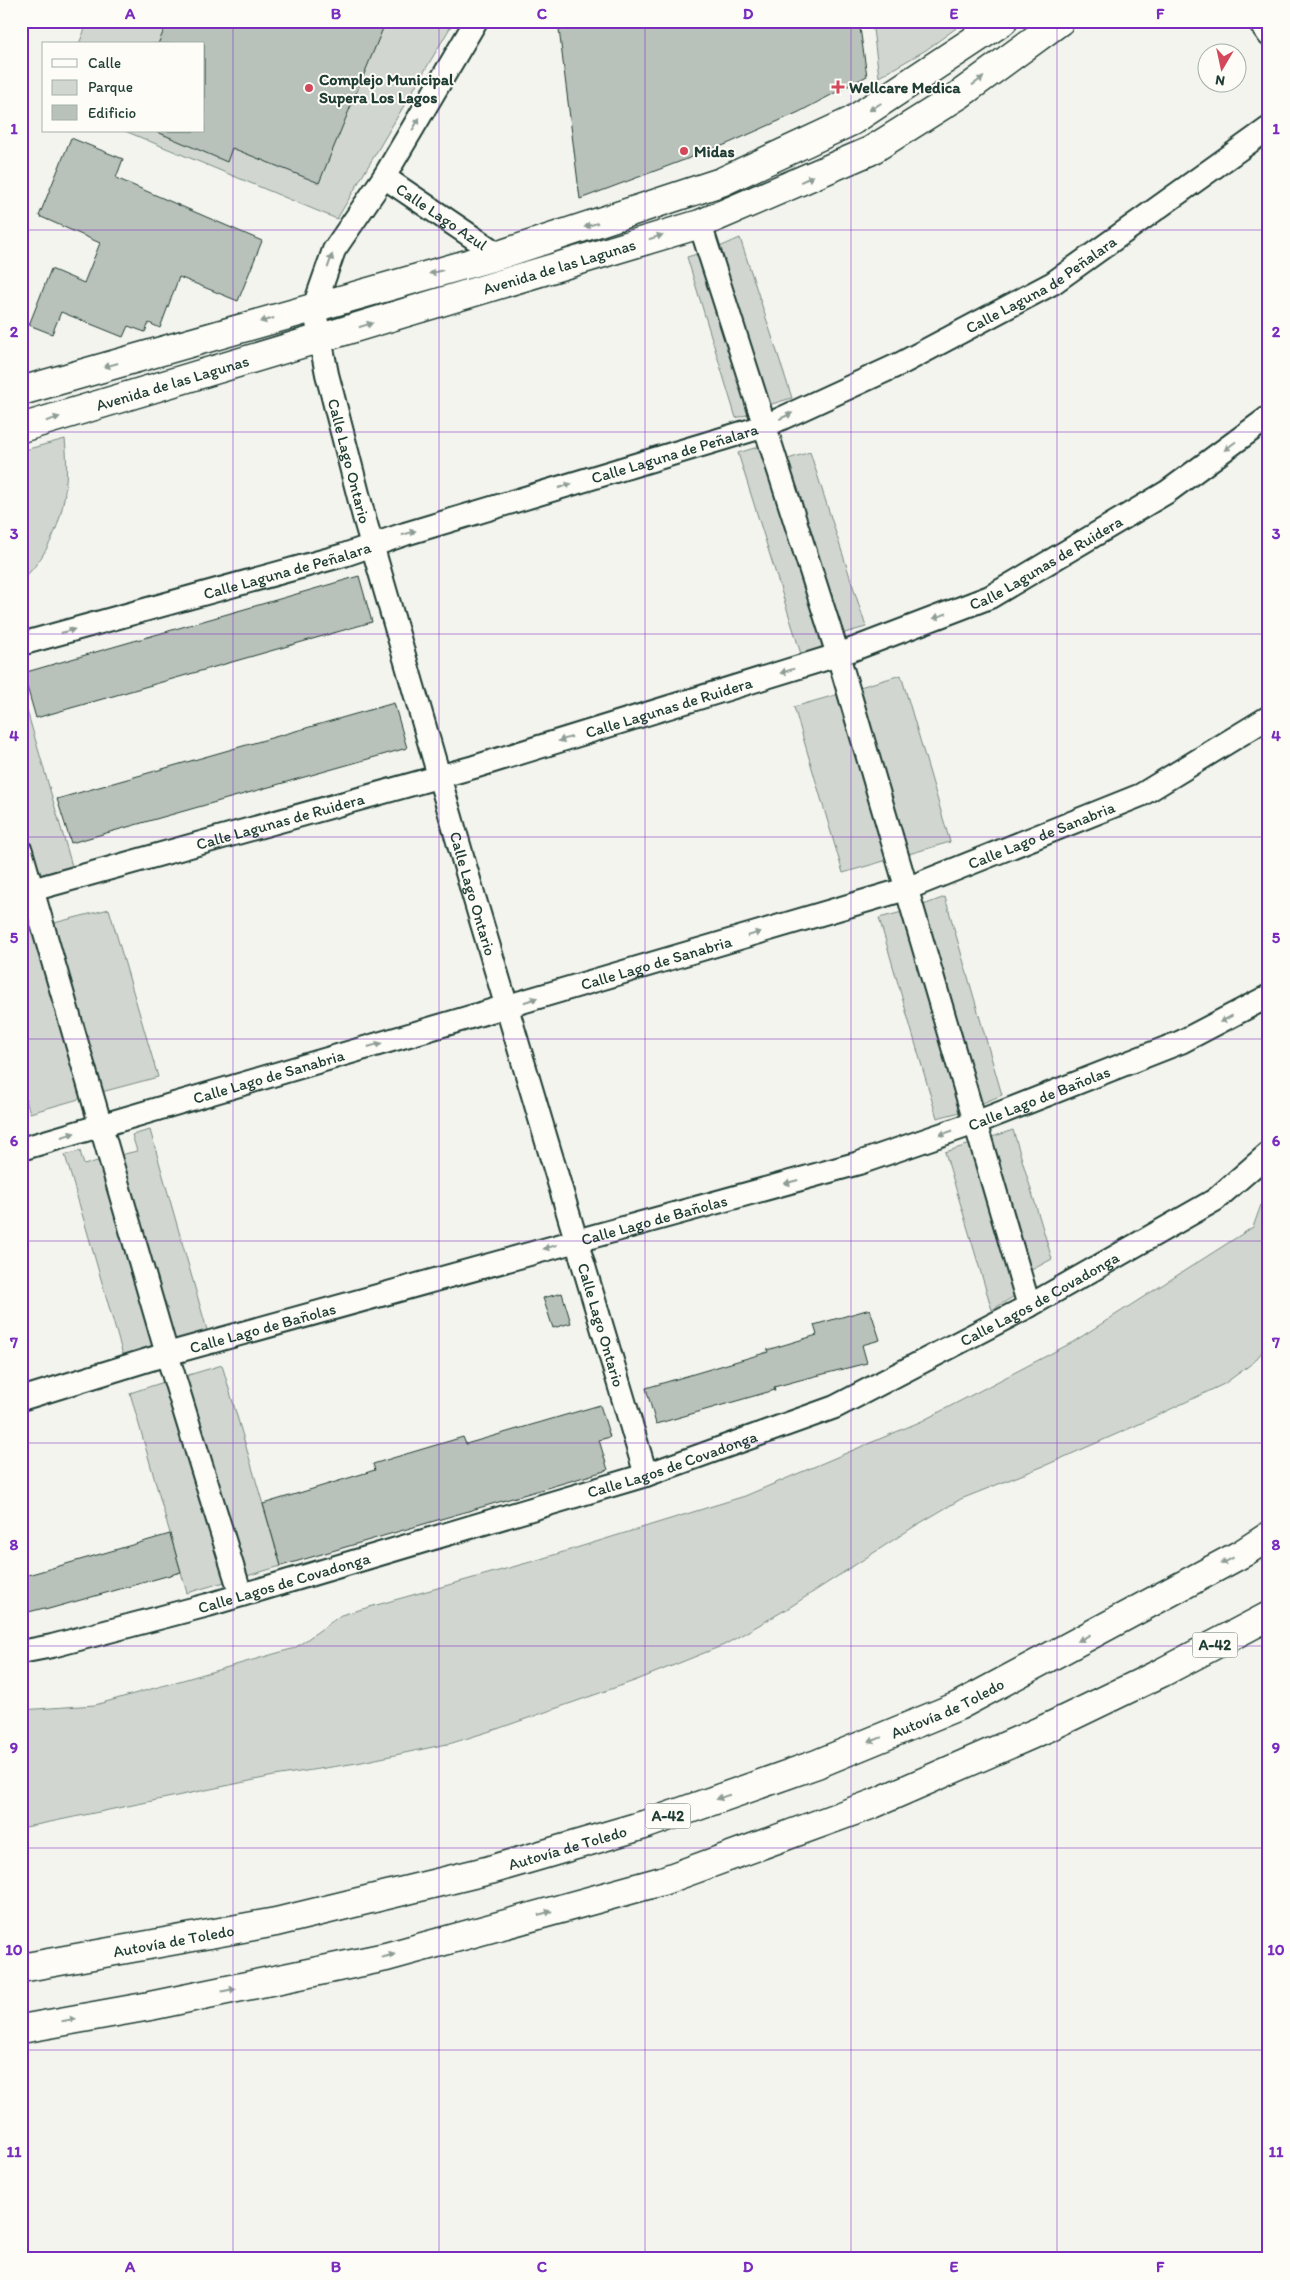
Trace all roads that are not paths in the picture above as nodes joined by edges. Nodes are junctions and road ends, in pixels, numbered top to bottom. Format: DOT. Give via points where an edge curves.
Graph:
graph roads {
  1 [pos="476,21"];
  2 [pos="1003,21"];
  3 [pos="1060,21"];
  4 [pos="1259,21"];
  5 [pos="1269,35"];
  6 [pos="1269,128"];
  7 [pos="384,178"];
  8 [pos="700,224"];
  9 [pos="499,255"];
  10 [pos="314,307"];
  11 [pos="319,338"];
  12 [pos="21,391"];
  13 [pos="1269,417"];
  14 [pos="764,426"];
  15 [pos="21,428"];
  16 [pos="373,544"];
  17 [pos="21,644"];
  18 [pos="838,655"];
  19 [pos="1269,717"];
  20 [pos="440,777"];
  21 [pos="21,851"];
  22 [pos="906,889"];
  23 [pos="27,891"];
  24 [pos="1269,996"];
  25 [pos="507,1007"];
  26 [pos="975,1123"];
  27 [pos="102,1125"];
  28 [pos="21,1149"];
  29 [pos="1269,1153"];
  30 [pos="576,1240"];
  31 [pos="1030,1306"];
  32 [pos="167,1354"];
  33 [pos="21,1399"];
  34 [pos="646,1475"];
  35 [pos="1269,1536"];
  36 [pos="241,1595"];
  37 [pos="1269,1616"];
  38 [pos="21,1652"];
  39 [pos="21,1968"];
  40 [pos="21,2029"];
  7 -- 1 [label="street, Calle Lago Azul, one-way"];
  2 -- 9 [label="main road, Avenida de las Lagunas, one-way" via="852,121 720,182"];
  8 -- 3 [label="main road, Avenida de las Lagunas, one-way" via="870,151 959,95"];
  4 -- 5 [label="street"];
  14 -- 6 [label="street, Calle Laguna de Peñalara, one-way" via="902,363 1053,283"];
  7 -- 9 [label="street, Calle Lago Azul"];
  10 -- 7 [label="street, Calle Lago Azul, one-way" via="334,250"];
  11 -- 8 [label="main road, Avenida de las Lagunas, one-way"];
  8 -- 14 [label="street"];
  9 -- 10 [label="main road, Avenida de las Lagunas, one-way"];
  10 -- 11 [label="street, Calle Lago Ontario"];
  10 -- 12 [label="main road, Avenida de las Lagunas, one-way"];
  15 -- 11 [label="main road, Avenida de las Lagunas, one-way"];
  11 -- 16 [label="street, Calle Lago Ontario"];
  13 -- 18 [label="street, Calle Lagunas de Ruidera, one-way" via="1167,492 990,597"];
  16 -- 14 [label="street, Calle Laguna de Peñalara, one-way"];
  14 -- 18 [label="street"];
  17 -- 16 [label="street, Calle Laguna de Peñalara, one-way" via="344,555"];
  16 -- 20 [label="street, Calle Lago Ontario"];
  18 -- 20 [label="street, Calle Lagunas de Ruidera, one-way"];
  18 -- 22 [label="street"];
  19 -- 22 [label="street, Calle Lago de Sanabria" via="1141,795"];
  20 -- 23 [label="street, Calle Lagunas de Ruidera"];
  20 -- 25 [label="street, Calle Lago Ontario"];
  21 -- 23 [label="street"];
  25 -- 22 [label="street, Calle Lago de Sanabria, one-way"];
  22 -- 26 [label="street"];
  23 -- 27 [label="street"];
  24 -- 26 [label="street, Calle Lago de Bañolas, one-way" via="1181,1042"];
  27 -- 25 [label="street, Calle Lago de Sanabria, one-way"];
  25 -- 30 [label="street, Calle Lago Ontario"];
  26 -- 30 [label="street, Calle Lago de Bañolas, one-way" via="859,1163"];
  26 -- 31 [label="street"];
  28 -- 27 [label="street, Calle Lago de Sanabria, one-way"];
  27 -- 32 [label="street"];
  29 -- 31 [label="street, Calle Lagos de Covadonga" via="1215,1200"];
  30 -- 32 [label="street, Calle Lago de Bañolas, one-way"];
  30 -- 34 [label="street, Calle Lago Ontario"];
  31 -- 34 [label="street, Calle Lagos de Covadonga" via="836,1407"];
  32 -- 33 [label="street, Calle Lago de Bañolas"];
  32 -- 36 [label="street"];
  34 -- 36 [label="street, Calle Lagos de Covadonga"];
  35 -- 39 [label="main road, Autovía de Toledo / A-42, one-way" via="958,1706 817,1764 654,1821 490,1870 276,1922"];
  36 -- 38 [label="street, Calle Lagos de Covadonga"];
  40 -- 37 [label="main road, A-42, one-way" via="386,1957 662,1881 873,1804 1032,1735"];
}
